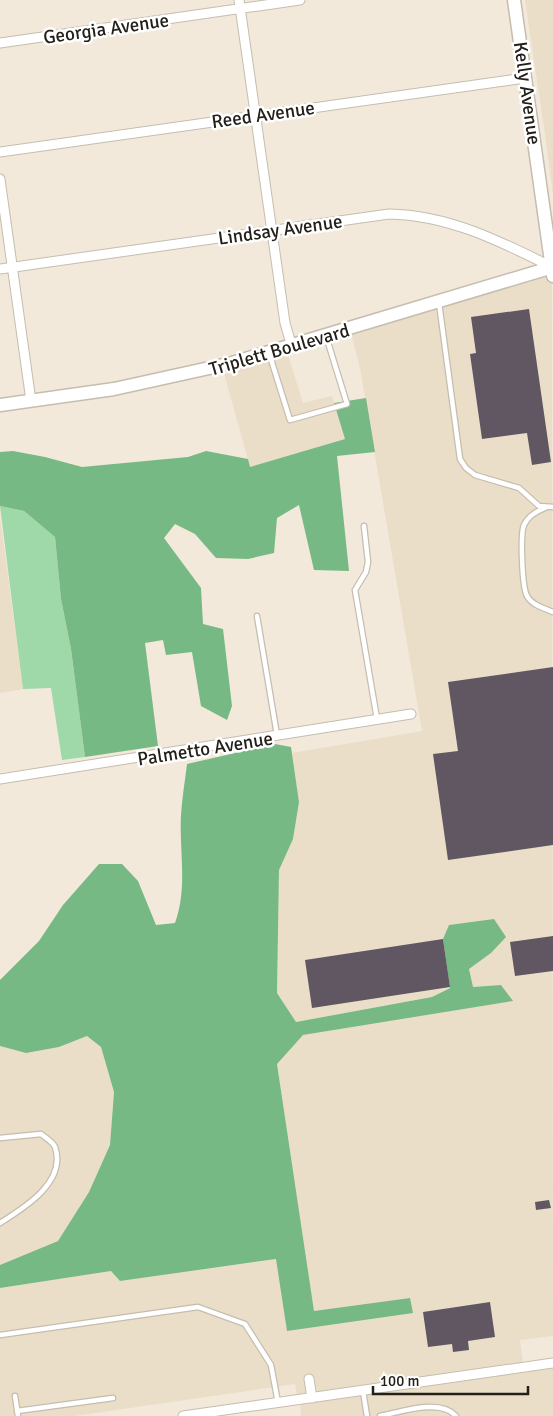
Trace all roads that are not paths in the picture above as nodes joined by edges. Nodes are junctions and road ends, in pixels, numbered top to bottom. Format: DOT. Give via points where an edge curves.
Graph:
graph roads {
  1 [pos="300,0"];
  2 [pos="514,0"];
  3 [pos="240,4"];
  4 [pos="0,43"];
  5 [pos="525,78"];
  6 [pos="256,115"];
  7 [pos="0,152"];
  8 [pos="0,179"];
  9 [pos="272,230"];
  10 [pos="13,267"];
  11 [pos="0,269"];
  12 [pos="553,270"];
  13 [pos="439,301"];
  14 [pos="326,336"];
  15 [pos="292,347"];
  16 [pos="269,353"];
  17 [pos="31,401"];
  18 [pos="0,405"];
  19 [pos="550,507"];
  20 [pos="364,526"];
  21 [pos="553,612"];
  22 [pos="257,616"];
  23 [pos="411,714"];
  24 [pos="377,721"];
  25 [pos="278,736"];
  26 [pos="0,779"];
  27 [pos="0,1138"];
  28 [pos="0,1223"];
  29 [pos="0,1335"];
  30 [pos="553,1363"];
  31 [pos="309,1379"];
  32 [pos="363,1390"];
  33 [pos="15,1396"];
  34 [pos="113,1398"];
  35 [pos="312,1398"];
  36 [pos="278,1403"];
  37 [pos="17,1414"];
  38 [pos="195,1415"];
  39 [pos="183,1416"];
  40 [pos="367,1416"];
  41 [pos="380,1416"];
  42 [pos="456,1416"];
  1 -- 3 [label="street, Georgia Avenue"];
  2 -- 5 [label="main road, Kelly Avenue"];
  3 -- 4 [label="street, Georgia Avenue"];
  3 -- 6 [label="street"];
  5 -- 6 [label="street, Reed Avenue"];
  5 -- 12 [label="main road, Kelly Avenue"];
  6 -- 7 [label="street, Reed Avenue"];
  6 -- 9 [label="street"];
  8 -- 10 [label="street"];
  9 -- 10 [label="street, Lindsay Avenue"];
  9 -- 12 [label="street, Lindsay Avenue" via="389,214 414,215 464,228 506,244"];
  9 -- 15 [label="street" via="285,324"];
  10 -- 11 [label="street, Lindsay Avenue"];
  10 -- 17 [label="street"];
  12 -- 13 [label="main road, Triplett Boulevard"];
  13 -- 14 [label="main road, Triplett Boulevard"];
  13 -- 19 [label="lane" via="460,458 475,475 519,488 539,506"];
  14 -- 15 [label="main road, Triplett Boulevard"];
  14 -- 16 [label="lane" via="347,404 290,420"];
  15 -- 16 [label="main road, Triplett Boulevard"];
  16 -- 17 [label="main road, Triplett Boulevard" via="170,378"];
  17 -- 18 [label="main road, Triplett Boulevard"];
  19 -- 21 [label="lane" via="532,514 523,527 524,585 532,602"];
  20 -- 24 [label="lane" via="368,562 355,590"];
  22 -- 25 [label="lane"];
  23 -- 24 [label="street, Palmetto Avenue"];
  24 -- 25 [label="street, Palmetto Avenue"];
  25 -- 26 [label="street, Palmetto Avenue"];
  27 -- 28 [label="lane" via="42,1134 54,1146 57,1158 55,1172 40,1194"];
  29 -- 36 [label="lane" via="198,1307 245,1324 271,1365"];
  30 -- 32 [label="street"];
  31 -- 35 [label="street"];
  32 -- 35 [label="street"];
  32 -- 40 [label="lane"];
  33 -- 37 [label="lane"];
  34 -- 37 [label="lane"];
  35 -- 36 [label="street"];
  36 -- 38 [label="street"];
  38 -- 39 [label="street"];
  41 -- 42 [label="lane" via="433,1407 445,1408"];
}
